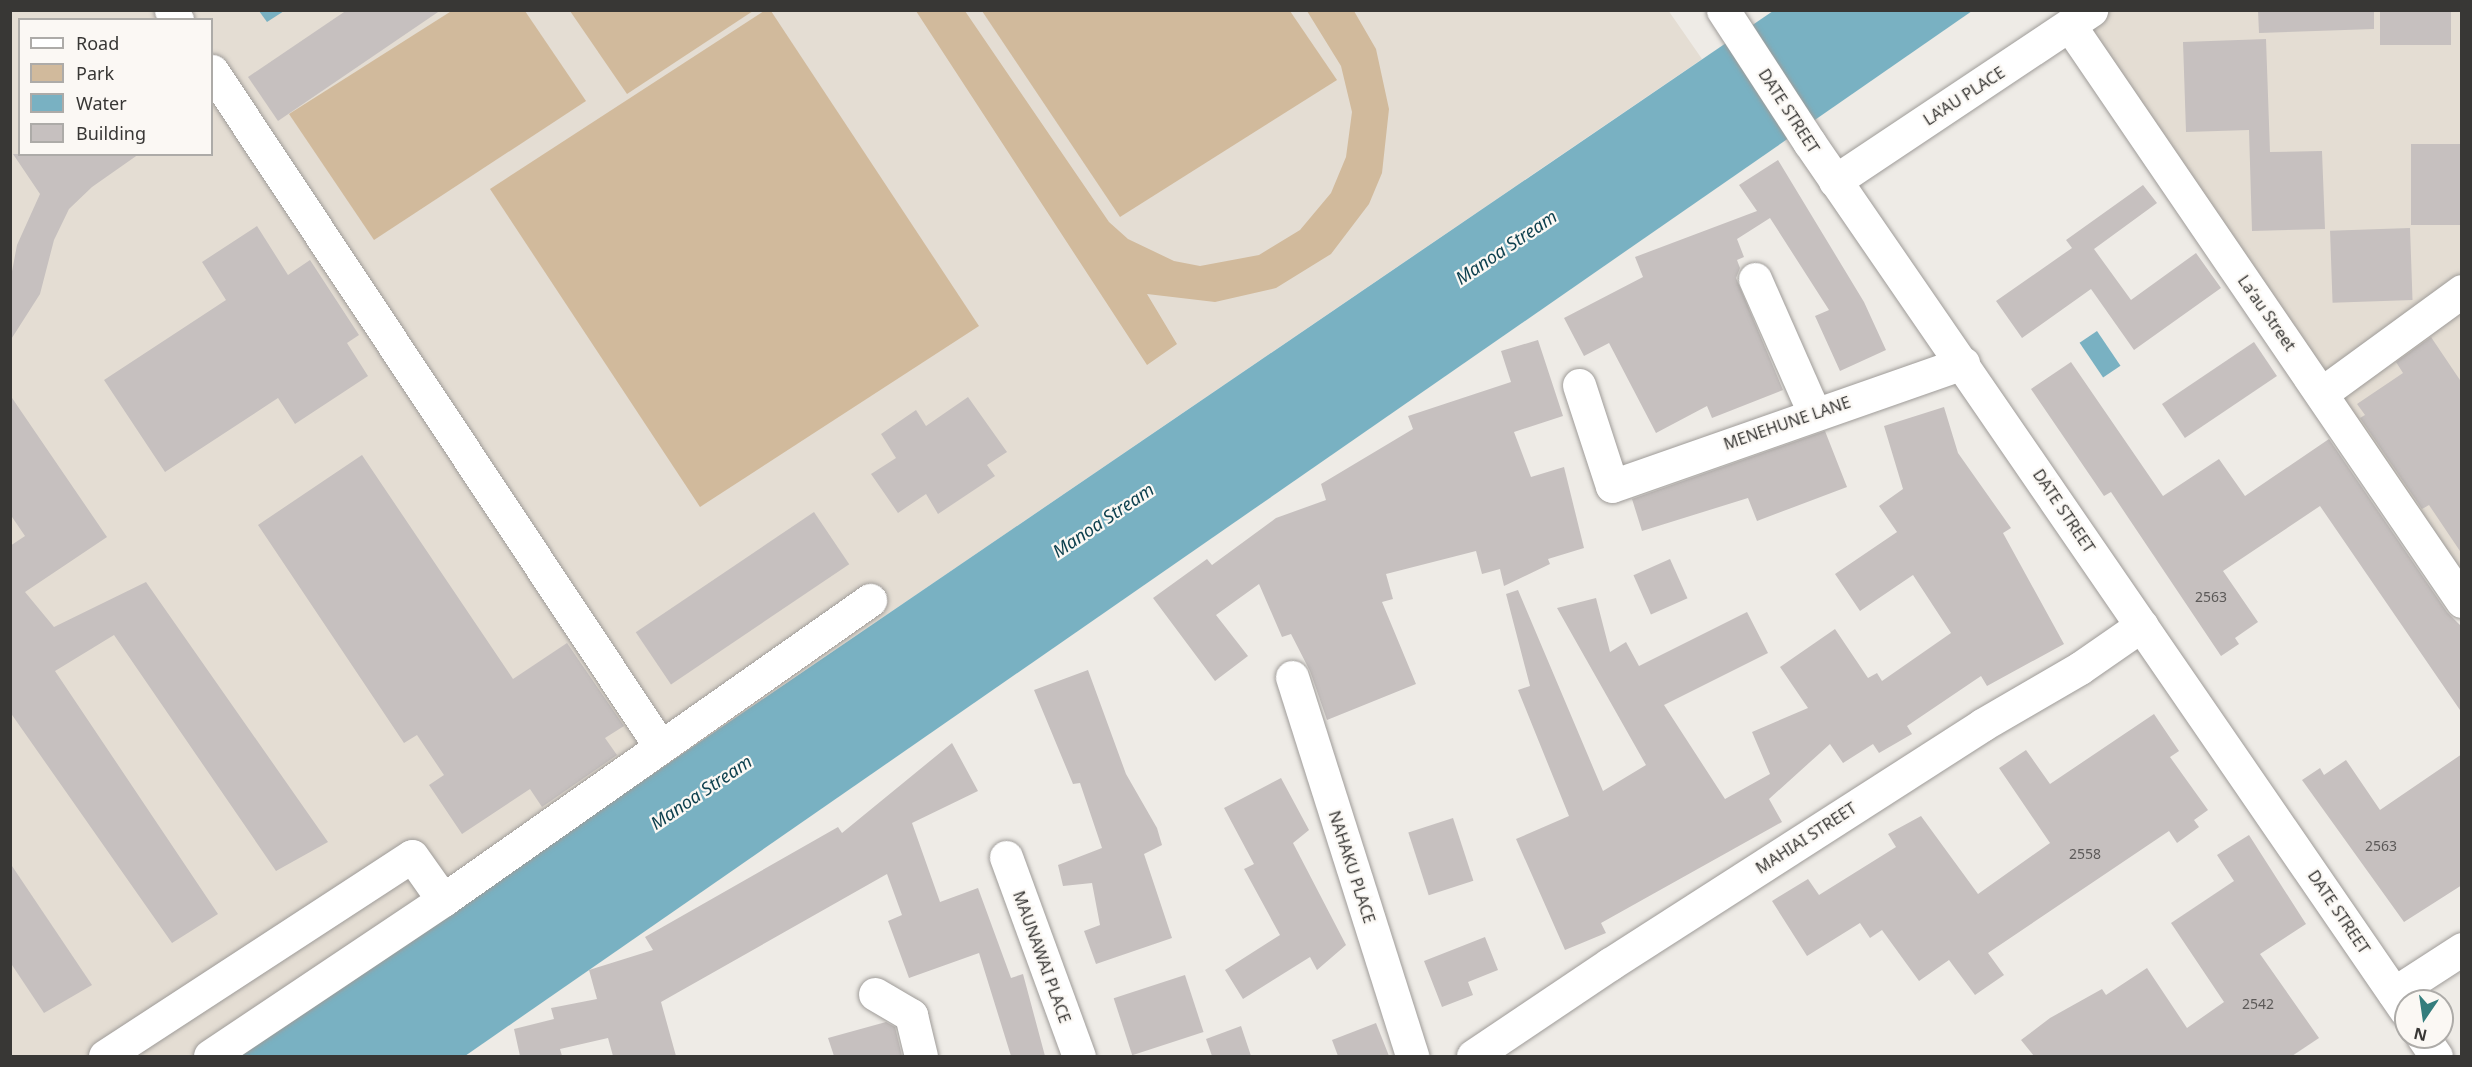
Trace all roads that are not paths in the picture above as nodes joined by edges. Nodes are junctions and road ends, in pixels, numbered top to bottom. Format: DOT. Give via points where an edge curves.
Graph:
graph roads {
  1 [pos="1728,18"];
  2 [pos="2081,18"];
  3 [pos="213,73"];
  4 [pos="1835,181"];
  5 [pos="1755,279"];
  6 [pos="2462,291"];
  7 [pos="1963,363"];
  8 [pos="1579,385"];
  9 [pos="2322,393"];
  10 [pos="1814,413"];
  11 [pos="870,600"];
  12 [pos="2462,601"];
  13 [pos="2142,625"];
  14 [pos="1292,677"];
  15 [pos="660,746"];
  16 [pos="1006,857"];
  17 [pos="443,900"];
  18 [pos="2462,949"];
  19 [pos="2415,989"];
  20 [pos="2394,993"];
  21 [pos="875,994"];
  22 [pos="105,1056"];
  23 [pos="210,1056"];
  24 [pos="921,1056"];
  25 [pos="1079,1056"];
  26 [pos="1412,1056"];
  27 [pos="1473,1056"];
  1 -- 4 [label="street, DATE STREET"];
  2 -- 4 [label="street, LA'AU PLACE"];
  2 -- 9 [label="street, Laʻau Street"];
  3 -- 15 [label="street"];
  4 -- 7 [label="street, DATE STREET"];
  5 -- 10 [label="street"];
  6 -- 9 [label="street"];
  7 -- 10 [label="street, MENEHUNE LANE"];
  7 -- 13 [label="street, DATE STREET"];
  8 -- 10 [label="street, MENEHUNE LANE" via="1611,486"];
  9 -- 12 [label="street, Laʻau Street"];
  11 -- 15 [label="street"];
  13 -- 20 [label="street, DATE STREET"];
  13 -- 27 [label="street, MAHIAI STREET" via="1610,964"];
  14 -- 26 [label="street, NAHAKU PLACE"];
  15 -- 17 [label="street"];
  16 -- 25 [label="street, MAUNAWAI PLACE"];
  17 -- 22 [label="street" via="412,856"];
  17 -- 23 [label="street"];
  18 -- 19 [label="street"];
  21 -- 24 [label="street" via="911,1015"];
}
